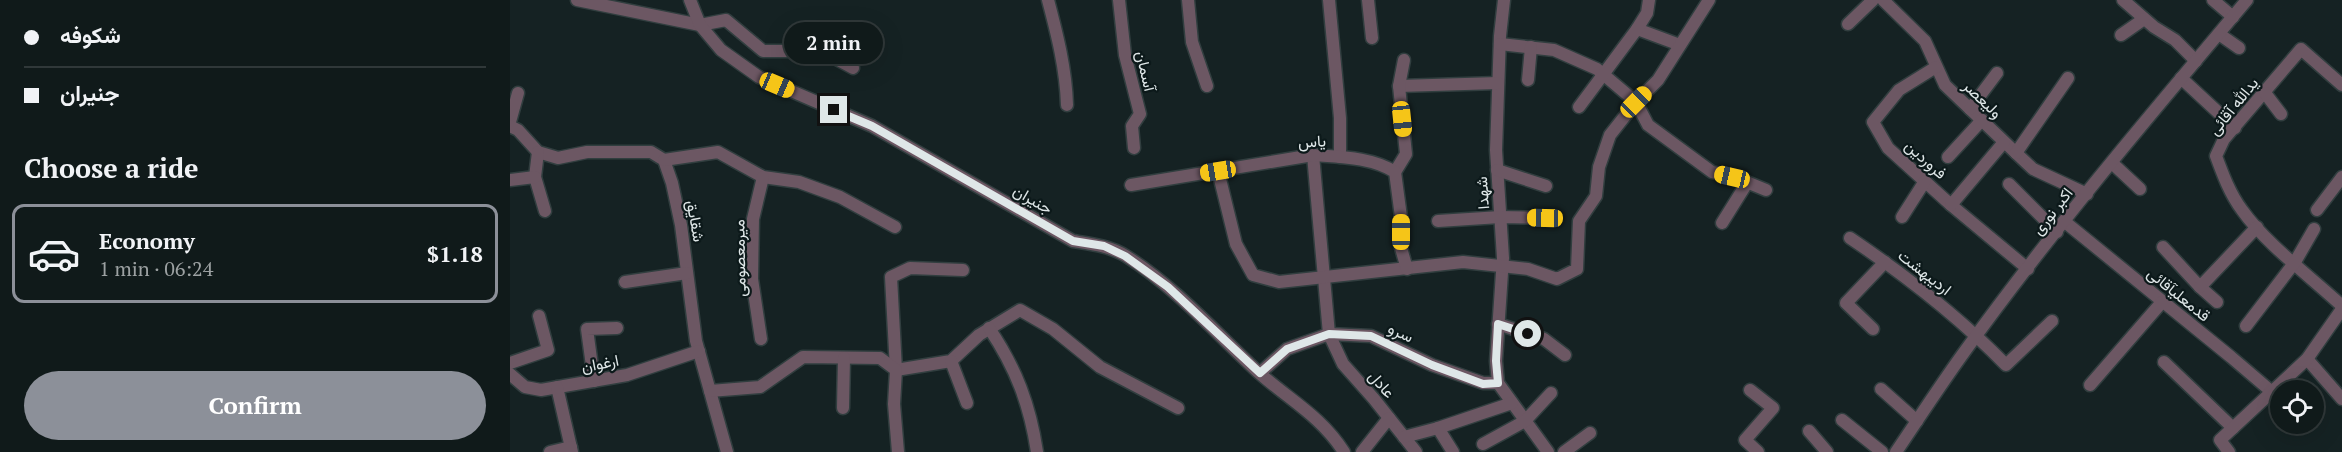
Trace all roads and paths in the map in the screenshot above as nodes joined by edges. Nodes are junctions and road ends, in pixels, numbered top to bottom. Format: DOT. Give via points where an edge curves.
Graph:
graph roads {
  1 [pos="577,0"];
  2 [pos="690,0"];
  3 [pos="1048,0"];
  4 [pos="1119,0"];
  5 [pos="1188,0"];
  6 [pos="1329,0"];
  7 [pos="1368,0"];
  8 [pos="1504,0"];
  9 [pos="1649,0"];
  10 [pos="1709,0"];
  11 [pos="1873,0"];
  12 [pos="1883,0"];
  13 [pos="2123,0"];
  14 [pos="2213,0"];
  15 [pos="2247,0"];
  16 [pos="2233,17"];
  17 [pos="2144,19"];
  18 [pos="1848,24"];
  19 [pos="700,25"];
  20 [pos="1637,29"];
  21 [pos="2219,34"];
  22 [pos="2121,35"];
  23 [pos="1372,39"];
  24 [pos="1500,44"];
  25 [pos="1680,45"];
  26 [pos="1531,47"];
  27 [pos="2239,48"];
  28 [pos="1404,60"];
  29 [pos="2196,61"];
  30 [pos="1936,67"];
  31 [pos="853,68"];
  32 [pos="1604,73"];
  33 [pos="1997,73"];
  34 [pos="2068,78"];
  35 [pos="2181,78"];
  36 [pos="1528,80"];
  37 [pos="1498,83"];
  38 [pos="2342,85"];
  39 [pos="1207,86"];
  40 [pos="1399,86"];
  41 [pos="518,93"];
  42 [pos="2265,93"];
  43 [pos="1636,102"];
  44 [pos="1067,105"];
  45 [pos="1579,108"];
  46 [pos="1970,109"];
  47 [pos="2281,114"];
  48 [pos="1982,120"];
  49 [pos="510,124"];
  50 [pos="2235,128"];
  51 [pos="2004,142"];
  52 [pos="1134,148"];
  53 [pos="538,152"];
  54 [pos="2016,153"];
  55 [pos="1313,155"];
  56 [pos="1340,157"];
  57 [pos="1948,157"];
  58 [pos="664,160"];
  59 [pos="2112,163"];
  60 [pos="1497,170"];
  61 [pos="1218,171"];
  62 [pos="1395,172"];
  63 [pos="535,177"];
  64 [pos="763,177"];
  65 [pos="2342,177"];
  66 [pos="510,180"];
  67 [pos="1925,181"];
  68 [pos="1747,183"];
  69 [pos="2009,184"];
  70 [pos="1131,185"];
  71 [pos="1546,186"];
  72 [pos="2140,189"];
  73 [pos="1766,190"];
  74 [pos="2087,194"];
  75 [pos="1951,205"];
  76 [pos="2317,210"];
  77 [pos="545,211"];
  78 [pos="1500,217"];
  79 [pos="1902,217"];
  80 [pos="1545,218"];
  81 [pos="1438,221"];
  82 [pos="1722,223"];
  83 [pos="895,227"];
  84 [pos="2061,227"];
  85 [pos="2257,227"];
  86 [pos="2313,229"];
  87 [pos="1850,238"];
  88 [pos="2163,247"];
  89 [pos="1885,262"];
  90 [pos="2295,262"];
  91 [pos="1502,267"];
  92 [pos="1407,269"];
  93 [pos="2028,269"];
  94 [pos="963,270"];
  95 [pos="687,273"];
  96 [pos="1324,277"];
  97 [pos="625,282"];
  98 [pos="2200,287"];
  99 [pos="2162,302"];
  100 [pos="2217,302"];
  101 [pos="2342,308"];
  102 [pos="539,316"];
  103 [pos="2052,321"];
  104 [pos="1498,324"];
  105 [pos="2246,326"];
  106 [pos="617,328"];
  107 [pos="989,328"];
  108 [pos="1873,329"];
  109 [pos="1329,334"];
  110 [pos="1977,335"];
  111 [pos="761,339"];
  112 [pos="699,351"];
  113 [pos="1565,355"];
  114 [pos="844,358"];
  115 [pos="2307,359"];
  116 [pos="951,360"];
  117 [pos="2164,362"];
  118 [pos="511,363"];
  119 [pos="896,370"];
  120 [pos="1260,373"];
  121 [pos="2290,380"];
  122 [pos="594,381"];
  123 [pos="1498,383"];
  124 [pos="2090,385"];
  125 [pos="557,387"];
  126 [pos="1881,389"];
  127 [pos="1750,390"];
  128 [pos="710,391"];
  129 [pos="2270,392"];
  130 [pos="1551,393"];
  131 [pos="2342,399"];
  132 [pos="2270,401"];
  133 [pos="967,403"];
  134 [pos="1512,403"];
  135 [pos="843,408"];
  136 [pos="1178,408"];
  137 [pos="1389,418"];
  138 [pos="1842,420"];
  139 [pos="1525,421"];
  140 [pos="1917,421"];
  141 [pos="1438,428"];
  142 [pos="2233,428"];
  143 [pos="1809,431"];
  144 [pos="1590,433"];
  145 [pos="1404,437"];
  146 [pos="1483,444"];
  147 [pos="572,450"];
  148 [pos="550,452"];
  149 [pos="727,452"];
  150 [pos="898,452"];
  151 [pos="1036,452"];
  152 [pos="1344,452"];
  153 [pos="1362,452"];
  154 [pos="1416,452"];
  155 [pos="1453,452"];
  156 [pos="1548,452"];
  157 [pos="1564,452"];
  158 [pos="1758,452"];
  159 [pos="1827,452"];
  160 [pos="1882,452"];
  161 [pos="1896,452"];
  162 [pos="2229,452"];
  1 -- 19 [label="street"];
  2 -- 19 [label="street, جنیران"];
  3 -- 44 [label="street" via="1059,42"];
  4 -- 52 [label="street, آسمان" via="1125,55 1140,114 1132,126"];
  5 -- 39 [label="street" via="1192,42"];
  6 -- 56 [label="street"];
  7 -- 23 [label="street"];
  8 -- 24 [label="street, شهدا"];
  9 -- 20 [label="street" via="1647,14"];
  10 -- 25 [label="street"];
  11 -- 18 [label="street"];
  12 -- 30 [label="street, ولیعصر" via="1925,41"];
  13 -- 17 [label="street"];
  14 -- 16 [label="street"];
  15 -- 16 [label="street, اکبر نوری"];
  16 -- 21 [label="street, اکبر نوری"];
  17 -- 22 [label="street"];
  17 -- 29 [label="street" via="2175,40"];
  19 -- 31 [label="street" via="726,20 763,51 830,55"];
  19 -- 120 [label="street, جنیران" via="720,50 759,77 872,126 1073,241 1104,246 1125,256 1168,287"];
  20 -- 25 [label="street"];
  20 -- 32 [label="street"];
  21 -- 27 [label="street"];
  21 -- 29 [label="street, اکبر نوری"];
  24 -- 26 [label="street"];
  24 -- 37 [label="street, شهدا"];
  25 -- 43 [label="street" via="1658,80"];
  26 -- 32 [label="street" via="1554,50"];
  26 -- 36 [label="street"];
  28 -- 40 [label="street"];
  29 -- 35 [label="street, اکبر نوری"];
  30 -- 46 [label="street, ولیعصر" via="1945,85"];
  30 -- 67 [label="street, فروردین" via="1899,90 1874,122 1888,148"];
  32 -- 43 [label="street"];
  32 -- 45 [label="street"];
  33 -- 46 [label="street"];
  34 -- 54 [label="street"];
  35 -- 50 [label="street"];
  35 -- 59 [label="street, اکبر نوری"];
  37 -- 40 [label="street"];
  37 -- 60 [label="street, شهدا"];
  38 -- 42 [label="street, یدالله آقائی" via="2301,49"];
  40 -- 62 [label="street" via="1406,154"];
  41 -- 49 [label="street"];
  42 -- 47 [label="street"];
  42 -- 50 [label="street, یدالله آقائی"];
  43 -- 68 [label="street" via="1648,125 1712,172"];
  43 -- 91 [label="street" via="1610,135 1599,167 1596,196 1579,221 1577,269 1557,279 1528,269"];
  46 -- 48 [label="street, ولیعصر"];
  48 -- 51 [label="street, ولیعصر"];
  48 -- 57 [label="street"];
  49 -- 53 [label="street"];
  50 -- 85 [label="street, یدالله آقائی" via="2216,156 2226,182"];
  51 -- 54 [label="street, ولیعصر"];
  51 -- 75 [label="street"];
  53 -- 58 [label="street" via="558,158 587,152 651,152"];
  53 -- 63 [label="street"];
  54 -- 74 [label="street, ولیعصر" via="2032,169"];
  55 -- 56 [label="street, یاس"];
  55 -- 61 [label="street, یاس"];
  55 -- 96 [label="street"];
  56 -- 62 [label="street, یاس" via="1384,165"];
  58 -- 64 [label="street" via="718,152"];
  58 -- 95 [label="street, شقایق" via="679,215"];
  59 -- 72 [label="street"];
  59 -- 74 [label="street, اکبر نوری"];
  60 -- 71 [label="street"];
  60 -- 78 [label="street, شهدا"];
  61 -- 70 [label="street, یاس"];
  61 -- 96 [label="street" via="1236,244 1253,275 1279,282"];
  62 -- 92 [label="street" via="1401,248"];
  63 -- 66 [label="street"];
  63 -- 77 [label="street"];
  64 -- 83 [label="street" via="799,182 840,197"];
  64 -- 111 [label="street, میرمعصومی" via="753,219 752,279"];
  65 -- 76 [label="street"];
  67 -- 75 [label="street, فروردین"];
  67 -- 79 [label="street"];
  68 -- 73 [label="street"];
  68 -- 82 [label="street"];
  69 -- 84 [label="street, قدمعلیآقائی"];
  74 -- 84 [label="street, اکبر نوری"];
  75 -- 93 [label="street, فروردین"];
  78 -- 80 [label="street"];
  78 -- 81 [label="street"];
  78 -- 91 [label="street, شهدا"];
  84 -- 93 [label="street, اکبر نوری"];
  84 -- 99 [label="street, قدمعلیآقائی"];
  85 -- 90 [label="street, یدالله آقائی"];
  85 -- 98 [label="street"];
  86 -- 90 [label="street"];
  87 -- 89 [label="street, اردیبهشت"];
  88 -- 98 [label="street"];
  89 -- 108 [label="street" via="1846,303"];
  89 -- 110 [label="street, اردیبهشت"];
  90 -- 101 [label="street, یدالله آقائی"];
  90 -- 105 [label="street"];
  91 -- 92 [label="street" via="1463,262"];
  91 -- 104 [label="street, شهدا"];
  92 -- 96 [label="street"];
  93 -- 110 [label="street, اکبر نوری"];
  94 -- 119 [label="street" via="910,268 891,277"];
  95 -- 97 [label="street"];
  95 -- 112 [label="street, شقایق"];
  96 -- 109 [label="street"];
  98 -- 100 [label="street"];
  99 -- 124 [label="street"];
  99 -- 129 [label="street, قدمعلیآقائی"];
  101 -- 115 [label="street"];
  102 -- 118 [label="street" via="548,350"];
  103 -- 110 [label="street, اردیبهشت" via="2006,365"];
  104 -- 113 [label="street" via="1544,339"];
  104 -- 123 [label="street, شهدا"];
  106 -- 122 [label="street" via="587,329"];
  107 -- 116 [label="street"];
  107 -- 136 [label="street" via="1020,310 1053,329 1100,367"];
  107 -- 151 [label="street" via="1008,357 1024,395"];
  109 -- 120 [label="street, سرو" via="1287,349"];
  109 -- 123 [label="street, سرو" via="1371,336 1442,369 1483,384"];
  109 -- 137 [label="street, عادل" via="1343,364"];
  110 -- 140 [label="street, اکبر نوری"];
  112 -- 122 [label="street, ارغوان" via="627,375"];
  112 -- 128 [label="street, شقایق"];
  114 -- 119 [label="street" via="880,358"];
  114 -- 128 [label="street" via="803,357 760,387"];
  114 -- 135 [label="street"];
  115 -- 121 [label="street"];
  115 -- 131 [label="street"];
  116 -- 119 [label="street"];
  116 -- 133 [label="street"];
  117 -- 142 [label="street"];
  118 -- 125 [label="street, ارغوان" via="525,387"];
  119 -- 150 [label="street"];
  120 -- 152 [label="street, جنیران" via="1331,432"];
  122 -- 125 [label="street, ارغوان"];
  123 -- 134 [label="street"];
  125 -- 147 [label="street"];
  126 -- 140 [label="street"];
  127 -- 158 [label="street" via="1773,408 1745,440"];
  128 -- 149 [label="street, شقایق"];
  130 -- 139 [label="street"];
  132 -- 142 [label="street"];
  134 -- 139 [label="street"];
  134 -- 141 [label="street"];
  137 -- 145 [label="street, عادل"];
  137 -- 153 [label="street"];
  138 -- 160 [label="street"];
  139 -- 146 [label="street"];
  139 -- 156 [label="street"];
  140 -- 161 [label="street, اکبر نوری"];
  141 -- 145 [label="street"];
  141 -- 155 [label="street"];
  142 -- 162 [label="street" via="2220,440"];
  143 -- 159 [label="street"];
  144 -- 157 [label="street"];
  145 -- 154 [label="street, عادل"];
  147 -- 148 [label="street"];
}
